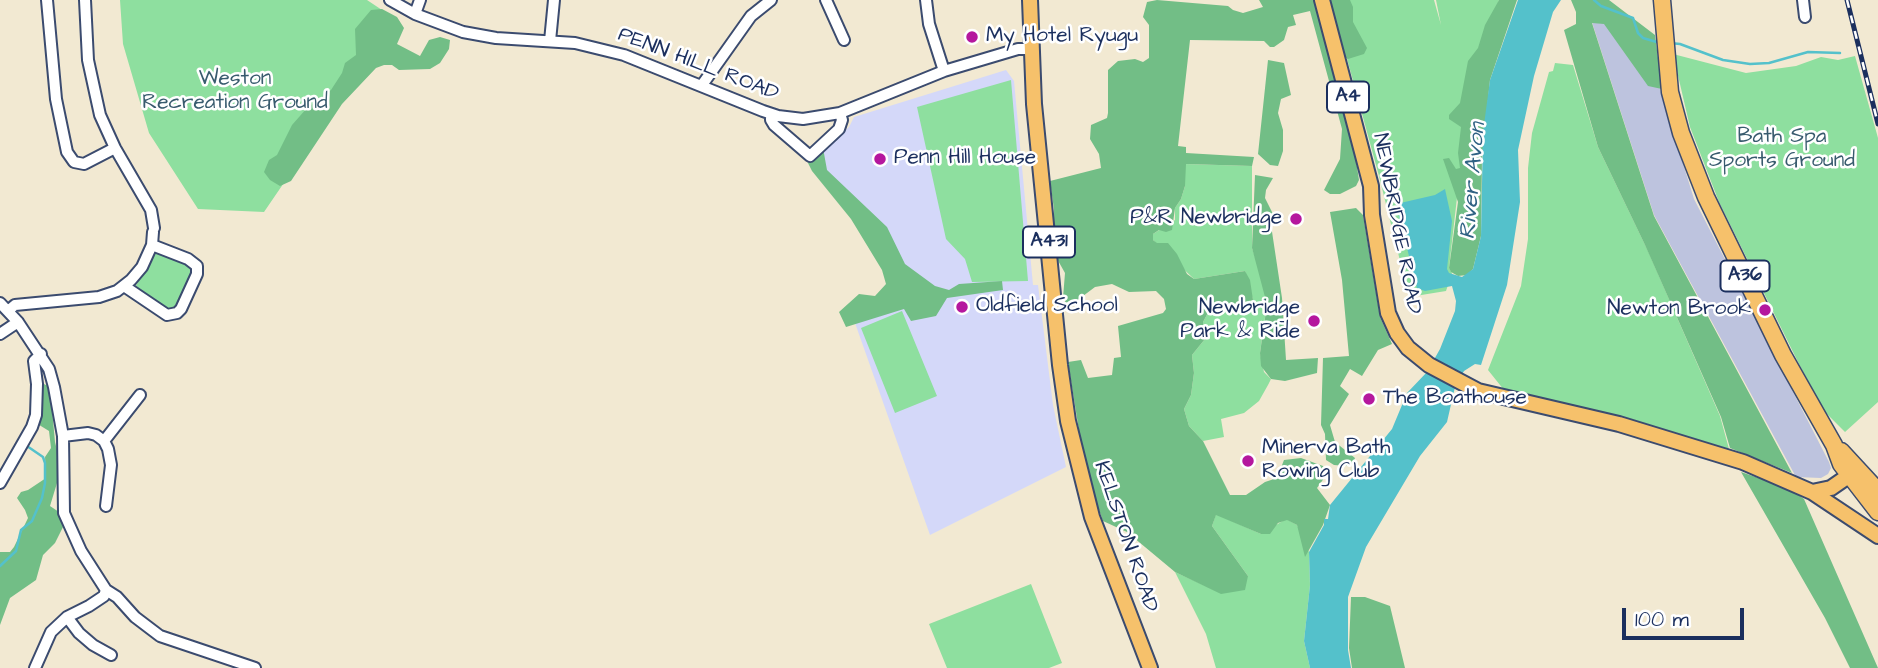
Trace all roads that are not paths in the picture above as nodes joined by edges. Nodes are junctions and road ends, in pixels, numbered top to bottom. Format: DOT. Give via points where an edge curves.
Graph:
graph roads {
  1 [pos="47,0"];
  2 [pos="85,0"];
  3 [pos="390,0"];
  4 [pos="420,0"];
  5 [pos="554,0"];
  6 [pos="771,0"];
  7 [pos="826,0"];
  8 [pos="926,0"];
  9 [pos="1030,0"];
  10 [pos="1322,0"];
  11 [pos="1662,0"];
  12 [pos="1803,0"];
  13 [pos="415,14"];
  14 [pos="1805,17"];
  15 [pos="844,40"];
  16 [pos="550,41"];
  17 [pos="1031,49"];
  18 [pos="944,71"];
  19 [pos="702,85"];
  20 [pos="771,114"];
  21 [pos="840,114"];
  22 [pos="115,148"];
  23 [pos="152,245"];
  24 [pos="124,286"];
  25 [pos="4,307"];
  26 [pos="18,322"];
  27 [pos="0,334"];
  28 [pos="41,354"];
  29 [pos="134,396"];
  30 [pos="63,436"];
  31 [pos="104,441"];
  32 [pos="1854,472"];
  33 [pos="0,483"];
  34 [pos="1831,488"];
  35 [pos="1878,491"];
  36 [pos="1812,492"];
  37 [pos="106,506"];
  38 [pos="1837,508"];
  39 [pos="1878,512"];
  40 [pos="1878,536"];
  41 [pos="106,590"];
  42 [pos="67,617"];
  43 [pos="111,655"];
  44 [pos="35,668"];
  45 [pos="255,668"];
  46 [pos="1150,668"];
  1 -- 22 [label="street" via="56,99 67,152 74,162 83,164"];
  2 -- 22 [label="street" via="95,97"];
  3 -- 13 [label="street, PENN HILL ROAD"];
  4 -- 13 [label="street"];
  5 -- 16 [label="street"];
  6 -- 19 [label="street" via="751,16"];
  7 -- 15 [label="street"];
  8 -- 18 [label="street"];
  9 -- 17 [label="main road, KELSTON ROAD / A431"];
  10 -- 36 [label="main road, NEWBRIDGE ROAD / A4" via="1371,186 1388,313 1402,341 1429,365 1478,391 1619,424 1743,462"];
  11 -- 32 [label="highway, A36" via="1670,92 1706,197 1841,464"];
  12 -- 14 [label="street"];
  13 -- 16 [label="street, PENN HILL ROAD" via="479,36"];
  16 -- 19 [label="street, PENN HILL ROAD" via="624,55"];
  17 -- 18 [label="street, PENN HILL ROAD"];
  17 -- 46 [label="main road, KELSTON ROAD / A431" via="1068,421 1092,517"];
  18 -- 21 [label="street, PENN HILL ROAD"];
  19 -- 20 [label="street, PENN HILL ROAD"];
  20 -- 21 [label="street, PENN HILL ROAD" via="803,119"];
  20 -- 21 [label="street" via="774,125 810,156 839,129"];
  22 -- 23 [label="street" via="151,210"];
  23 -- 24 [label="street" via="142,267"];
  23 -- 24 [label="street" via="197,267 181,309 167,315"];
  24 -- 25 [label="street" via="99,297"];
  25 -- 26 [label="street"];
  26 -- 27 [label="street"];
  26 -- 28 [label="street"];
  28 -- 30 [label="street" via="54,387"];
  28 -- 33 [label="street" via="34,361 36,415"];
  29 -- 31 [label="street"];
  30 -- 31 [label="street" via="88,433"];
  30 -- 41 [label="street" via="64,513"];
  31 -- 37 [label="street" via="112,493"];
  32 -- 34 [label="main road"];
  32 -- 35 [label="highway"];
  32 -- 39 [label="highway"];
  34 -- 36 [label="main road"];
  34 -- 38 [label="main road"];
  36 -- 38 [label="main road, A4"];
  38 -- 40 [label="main road, A4"];
  41 -- 42 [label="street" via="104,596"];
  41 -- 45 [label="street" via="160,636"];
  42 -- 43 [label="street" via="79,633"];
  42 -- 44 [label="street" via="51,632"];
}
